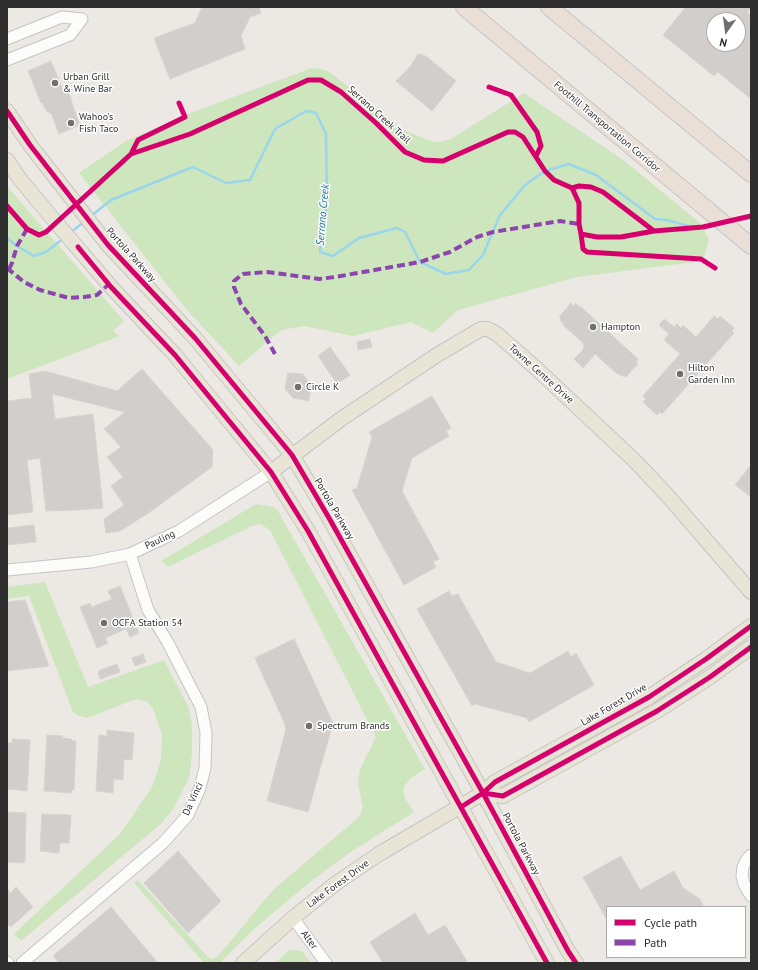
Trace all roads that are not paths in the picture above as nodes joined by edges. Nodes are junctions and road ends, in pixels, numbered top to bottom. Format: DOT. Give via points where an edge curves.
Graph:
graph roads {
  1 [pos="464,7"];
  2 [pos="549,7"];
  3 [pos="7,39"];
  4 [pos="7,60"];
  5 [pos="7,111"];
  6 [pos="7,160"];
  7 [pos="751,174"];
  8 [pos="13,176"];
  9 [pos="751,246"];
  10 [pos="292,455"];
  11 [pos="271,472"];
  12 [pos="130,554"];
  13 [pos="7,570"];
  14 [pos="751,592"];
  15 [pos="751,626"];
  16 [pos="751,648"];
  17 [pos="483,793"];
  18 [pos="461,807"];
  19 [pos="751,855"];
  20 [pos="751,896"];
  21 [pos="293,918"];
  22 [pos="22,963"];
  23 [pos="243,963"];
  24 [pos="326,963"];
  25 [pos="547,963"];
  26 [pos="576,963"];
  1 -- 9 [label="highway, Foothill Transportation Corridor"];
  2 -- 7 [label="highway"];
  3 -- 4 [label="street" via="62,17 82,19 70,35"];
  5 -- 10 [label="main road, Portola Parkway" via="74,203 113,250 195,338"];
  6 -- 8 [label="main road"];
  8 -- 11 [label="main road" via="175,355"];
  10 -- 11 [label="main road, Pauling"];
  10 -- 14 [label="main road, Towne Centre Drive" via="437,355 481,329 488,328 538,370 636,462 667,494"];
  10 -- 17 [label="main road, Portola Parkway"];
  11 -- 12 [label="street, Pauling" via="179,531"];
  11 -- 18 [label="main road" via="308,531"];
  12 -- 13 [label="street, Pauling" via="91,562"];
  12 -- 22 [label="street, Da Vinci" via="148,610 167,640 200,707 206,733 205,768 200,788 188,815 163,843"];
  15 -- 17 [label="main road, Lake Forest Drive" via="649,697 495,782"];
  16 -- 17 [label="main road" via="657,711 503,796"];
  17 -- 18 [label="main road, Lake Forest Drive"];
  17 -- 26 [label="main road, Portola Parkway"];
  18 -- 21 [label="main road, Lake Forest Drive" via="380,854 335,884"];
  18 -- 25 [label="main road"];
  19 -- 20 [label="street" via="743,867 742,876"];
  21 -- 23 [label="main road, Lake Forest Drive"];
  21 -- 24 [label="street, Alter"];
}
